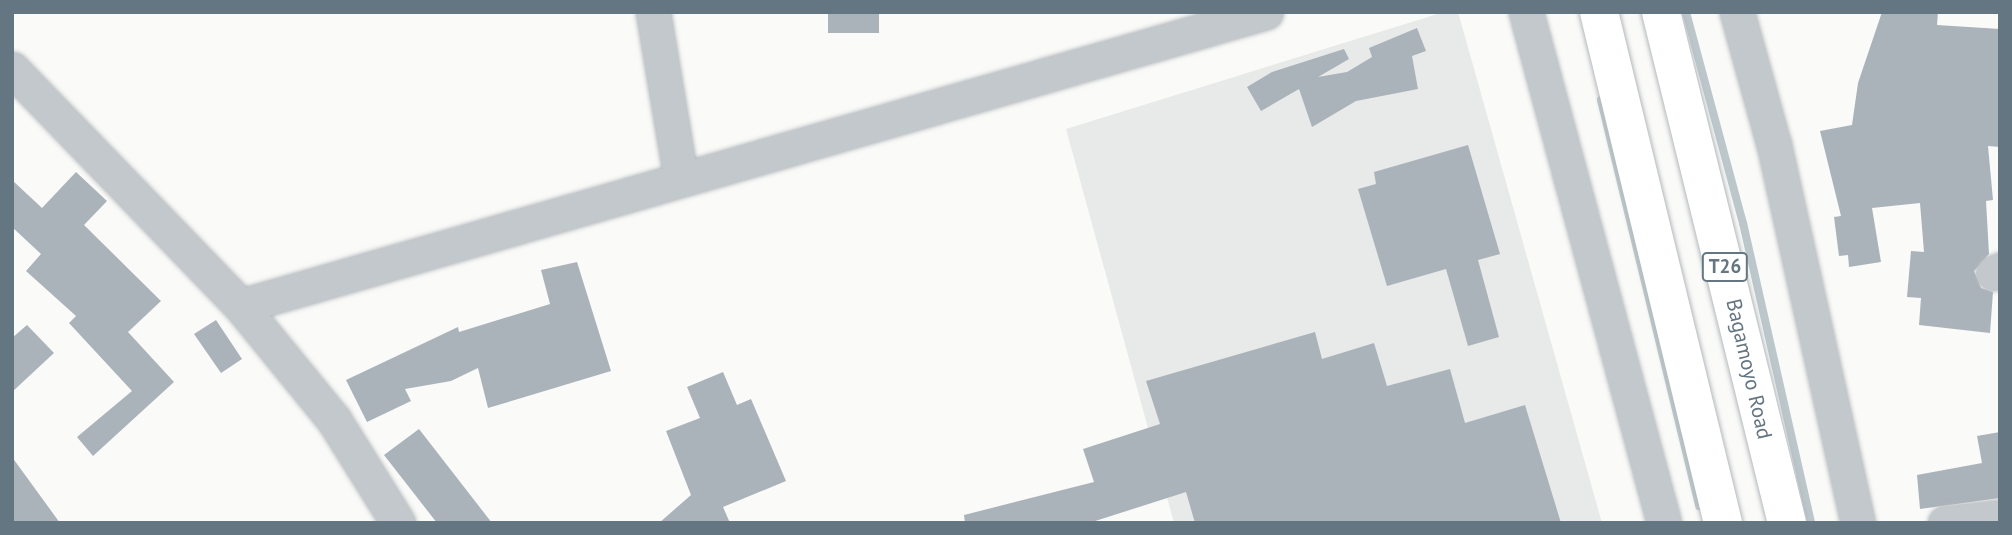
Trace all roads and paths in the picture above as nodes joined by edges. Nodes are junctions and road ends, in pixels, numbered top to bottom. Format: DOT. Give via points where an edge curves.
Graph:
graph roads {
  1 [pos="653,12"];
  2 [pos="1266,12"];
  3 [pos="1526,12"];
  4 [pos="1599,12"];
  5 [pos="1661,12"];
  6 [pos="1737,12"];
  7 [pos="12,69"];
  8 [pos="681,179"];
  9 [pos="241,306"];
  10 [pos="2000,517"];
  11 [pos="398,523"];
  12 [pos="1664,523"];
  13 [pos="1723,523"];
  14 [pos="1787,523"];
  15 [pos="1858,523"];
  16 [pos="1945,523"];
  1 -- 8 [label="street"];
  2 -- 8 [label="street"];
  3 -- 12 [label="street"];
  4 -- 13 [label="highway"];
  5 -- 14 [label="highway, Bagamoyo Road / T26"];
  6 -- 15 [label="street" via="1777,158"];
  7 -- 9 [label="street"];
  8 -- 9 [label="street"];
  9 -- 11 [label="street" via="334,420"];
  10 -- 16 [label="street"];
}
